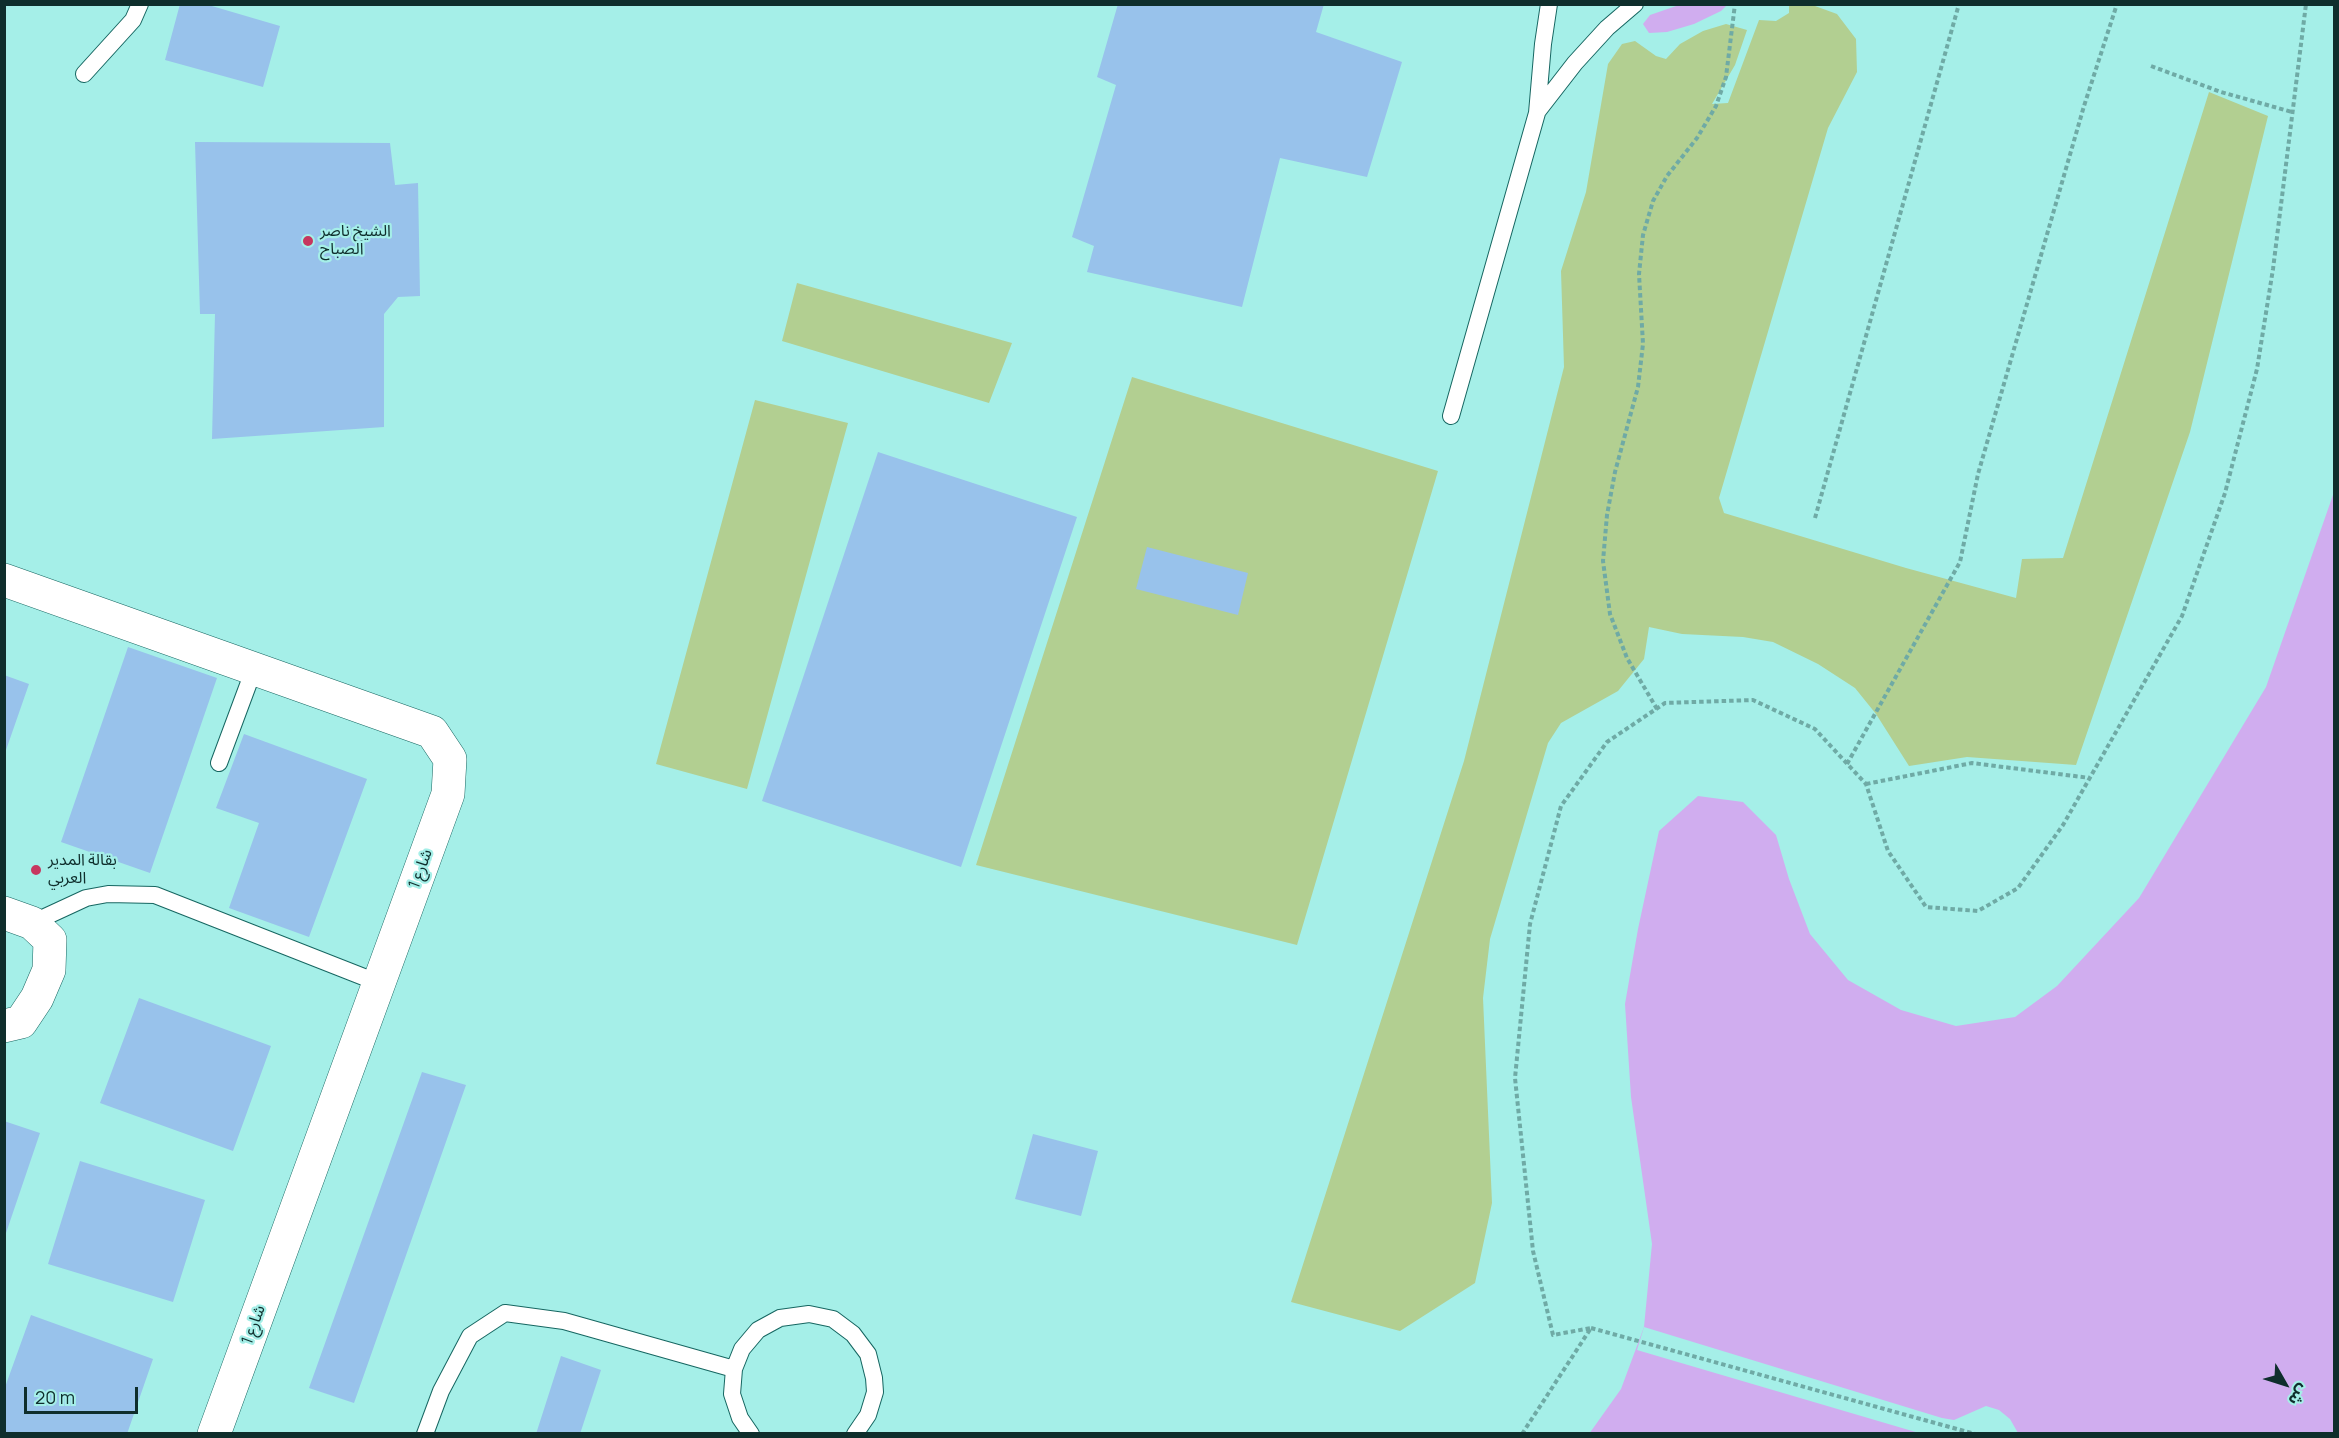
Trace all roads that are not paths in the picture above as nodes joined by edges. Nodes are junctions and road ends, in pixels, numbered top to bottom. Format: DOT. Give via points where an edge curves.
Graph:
graph roads {
  1 [pos="140,4"];
  2 [pos="1549,4"];
  3 [pos="1635,4"];
  4 [pos="84,74"];
  5 [pos="1537,113"];
  6 [pos="1451,416"];
  7 [pos="4,580"];
  8 [pos="254,669"];
  9 [pos="219,763"];
  10 [pos="18,918"];
  11 [pos="379,983"];
  12 [pos="4,1026"];
  13 [pos="734,1369"];
  14 [pos="214,1434"];
  15 [pos="425,1434"];
  16 [pos="752,1434"];
  17 [pos="855,1434"];
  1 -- 4 [label="lane" via="133,20"];
  2 -- 5 [label="lane"];
  3 -- 5 [label="lane" via="1575,63"];
  5 -- 6 [label="lane"];
  7 -- 8 [label="street, شارع 1"];
  8 -- 9 [label="lane"];
  8 -- 11 [label="street, شارع 1" via="432,732 450,759 448,794"];
  10 -- 11 [label="lane" via="97,896 155,895"];
  10 -- 12 [label="street" via="50,940 49,970 21,1022"];
  11 -- 14 [label="street, شارع 1"];
  13 -- 15 [label="lane" via="564,1321 504,1313 470,1336 441,1391"];
  13 -- 16 [label="lane" via="732,1394 740,1418"];
  13 -- 17 [label="lane" via="742,1349 758,1330 780,1318 809,1314 833,1319 853,1334 868,1354 874,1378 875,1392 868,1415"];
}
